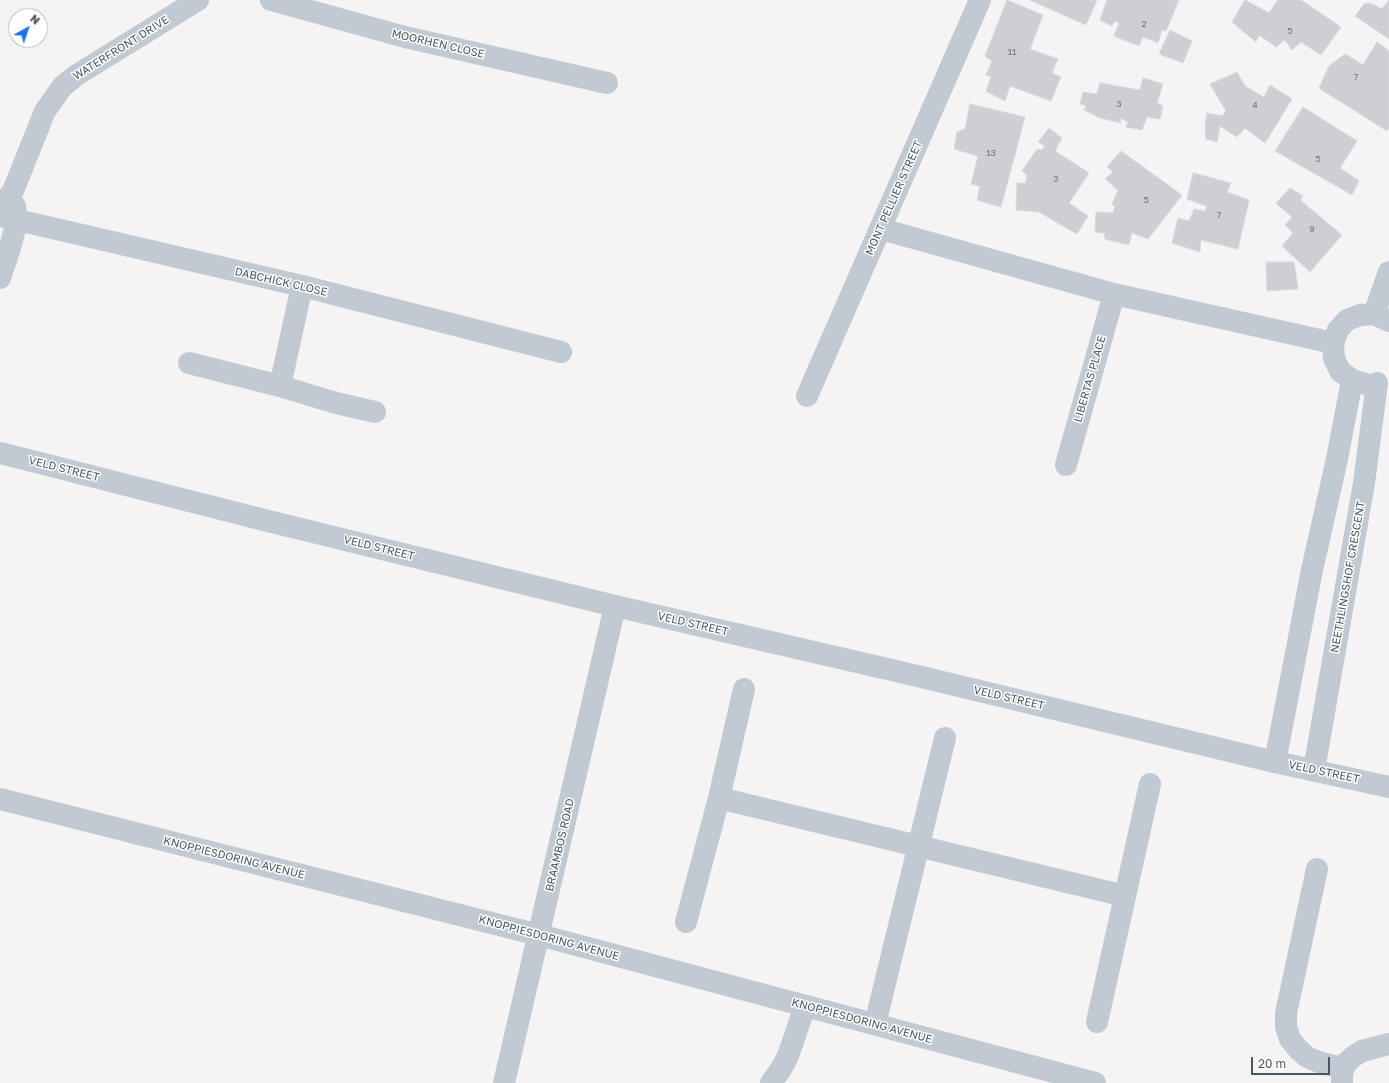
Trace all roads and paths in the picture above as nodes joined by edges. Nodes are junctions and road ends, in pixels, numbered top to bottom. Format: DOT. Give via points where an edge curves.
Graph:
graph roads {
  1 [pos="198,0"];
  2 [pos="271,0"];
  3 [pos="980,0"];
  4 [pos="606,83"];
  5 [pos="6,199"];
  6 [pos="9,218"];
  7 [pos="881,229"];
  8 [pos="1389,272"];
  9 [pos="0,278"];
  10 [pos="302,286"];
  11 [pos="1114,294"];
  12 [pos="1381,318"];
  13 [pos="1333,343"];
  14 [pos="561,352"];
  15 [pos="189,363"];
  16 [pos="1352,380"];
  17 [pos="1383,380"];
  18 [pos="280,386"];
  19 [pos="807,396"];
  20 [pos="375,412"];
  21 [pos="0,453"];
  22 [pos="1066,464"];
  23 [pos="615,606"];
  24 [pos="744,689"];
  25 [pos="945,738"];
  26 [pos="1275,762"];
  27 [pos="1314,770"];
  28 [pos="1150,784"];
  29 [pos="1389,787"];
  30 [pos="719,798"];
  31 [pos="0,799"];
  32 [pos="919,846"];
  33 [pos="1317,869"];
  34 [pos="1125,896"];
  35 [pos="686,922"];
  36 [pos="540,935"];
  37 [pos="805,1006"];
  38 [pos="1097,1022"];
  39 [pos="875,1024"];
  40 [pos="1389,1044"];
  41 [pos="1343,1076"];
  42 [pos="504,1083"];
  43 [pos="771,1083"];
  44 [pos="1095,1083"];
  1 -- 5 [label="street, WATERFRONT DRIVE" via="75,76 62,87 45,112"];
  2 -- 4 [label="street, MOORHEN CLOSE" via="404,37"];
  3 -- 7 [label="street, MONT PELLIER STREET"];
  5 -- 6 [label="street, WATERFRONT DRIVE"];
  6 -- 9 [label="street, WATERFRONT DRIVE" via="10,248"];
  6 -- 10 [label="street, DABCHICK CLOSE"];
  7 -- 11 [label="street"];
  7 -- 19 [label="street, MONT PELLIER STREET"];
  8 -- 12 [label="street"];
  10 -- 14 [label="street, DABCHICK CLOSE"];
  10 -- 18 [label="street"];
  11 -- 13 [label="street"];
  11 -- 22 [label="street, LIBERTAS PLACE"];
  12 -- 13 [label="street" via="1360,315 1347,320 1338,330"];
  13 -- 16 [label="street" via="1334,358 1340,371"];
  15 -- 18 [label="street"];
  16 -- 17 [label="street" via="1364,384"];
  16 -- 26 [label="street"];
  17 -- 27 [label="street, NEETHLINGSHOF CRESCENT"];
  18 -- 20 [label="street"];
  21 -- 23 [label="street, VELD STREET"];
  23 -- 26 [label="street, VELD STREET"];
  23 -- 36 [label="street, BRAAMBOS ROAD"];
  24 -- 30 [label="street"];
  25 -- 32 [label="street"];
  26 -- 27 [label="street, VELD STREET"];
  27 -- 29 [label="street, VELD STREET"];
  28 -- 34 [label="street"];
  30 -- 32 [label="street"];
  30 -- 35 [label="street"];
  31 -- 36 [label="street, KNOPPIESDORING AVENUE"];
  32 -- 34 [label="street"];
  32 -- 39 [label="street"];
  33 -- 41 [label="street" via="1286,1013 1286,1027 1290,1040 1307,1057"];
  34 -- 38 [label="street"];
  36 -- 37 [label="street, KNOPPIESDORING AVENUE"];
  36 -- 42 [label="street, BRAAMBOS ROAD"];
  37 -- 39 [label="street, KNOPPIESDORING AVENUE"];
  37 -- 43 [label="street" via="788,1056"];
  39 -- 44 [label="street, KNOPPIESDORING AVENUE"];
  40 -- 41 [label="street" via="1362,1051 1348,1062"];
}
